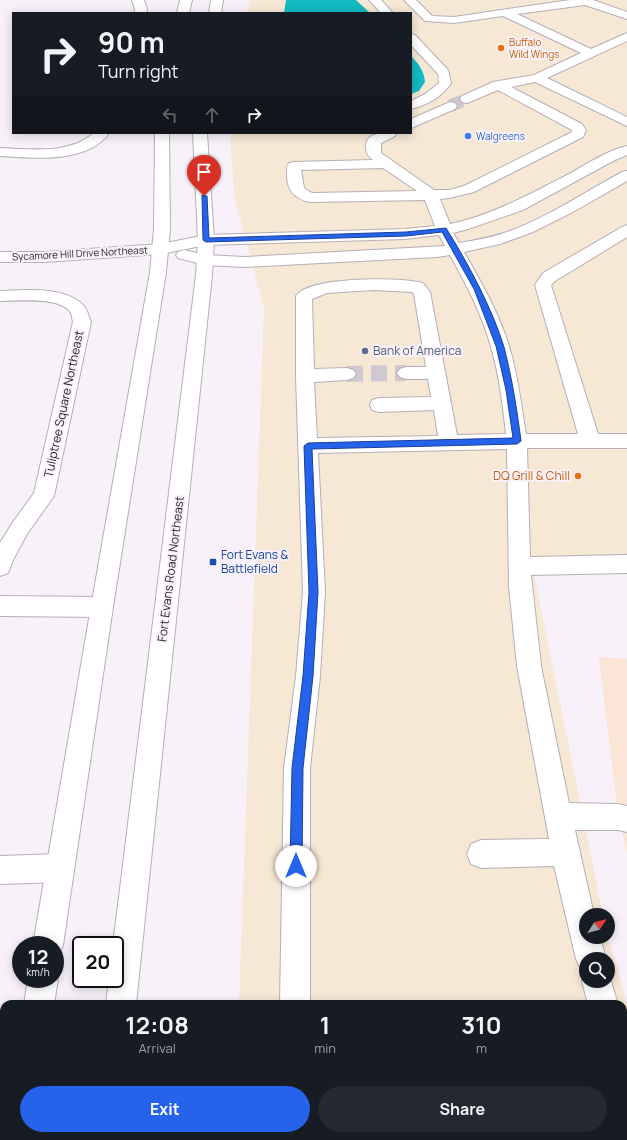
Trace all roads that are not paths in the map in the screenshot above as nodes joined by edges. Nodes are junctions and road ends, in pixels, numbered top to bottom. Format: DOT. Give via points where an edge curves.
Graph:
graph roads {
  1 [pos="138,0"];
  2 [pos="186,0"];
  3 [pos="217,0"];
  4 [pos="375,0"];
  5 [pos="410,0"];
  6 [pos="584,1"];
  7 [pos="140,12"];
  8 [pos="183,12"];
  9 [pos="215,12"];
  10 [pos="386,12"];
  11 [pos="505,12"];
  12 [pos="627,16"];
  13 [pos="627,37"];
  14 [pos="412,39"];
  15 [pos="592,54"];
  16 [pos="537,78"];
  17 [pos="498,85"];
  18 [pos="467,99"];
  19 [pos="412,105"];
  20 [pos="450,106"];
  21 [pos="627,122"];
  22 [pos="412,124"];
  23 [pos="101,134"];
  24 [pos="162,134"];
  25 [pos="200,134"];
  26 [pos="388,134"];
  27 [pos="627,150"];
  28 [pos="0,152"];
  29 [pos="386,164"];
  30 [pos="627,175"];
  31 [pos="431,195"];
  32 [pos="444,230"];
  33 [pos="627,230"];
  34 [pos="455,249"];
  35 [pos="161,250"];
  36 [pos="206,250"];
  37 [pos="0,257"];
  38 [pos="0,296"];
  39 [pos="436,372"];
  40 [pos="406,373"];
  41 [pos="347,374"];
  42 [pos="305,376"];
  43 [pos="441,403"];
  44 [pos="379,405"];
  45 [pos="627,440"];
  46 [pos="517,441"];
  47 [pos="590,441"];
  48 [pos="449,443"];
  49 [pos="308,446"];
  50 [pos="627,564"];
  51 [pos="520,566"];
  52 [pos="0,567"];
  53 [pos="0,606"];
  54 [pos="102,607"];
  55 [pos="558,816"];
  56 [pos="627,819"];
  57 [pos="566,852"];
  58 [pos="481,854"];
  59 [pos="60,868"];
  60 [pos="0,870"];
  61 [pos="49,936"];
  62 [pos="589,952"];
  63 [pos="42,988"];
  64 [pos="599,988"];
  65 [pos="40,1000"];
  66 [pos="121,1000"];
  67 [pos="295,1000"];
  68 [pos="602,1000"];
  1 -- 7 [label="main road"];
  2 -- 8 [label="main road"];
  3 -- 9 [label="main road"];
  4 -- 10 [label="main road"];
  5 -- 11 [label="main road" via="429,19 454,20"];
  6 -- 11 [label="main road"];
  6 -- 12 [label="main road"];
  11 -- 15 [label="main road"];
  13 -- 15 [label="main road"];
  14 -- 19 [label="main road" via="444,73 445,83 428,99"];
  15 -- 16 [label="main road"];
  16 -- 17 [label="main road"];
  16 -- 21 [label="main road"];
  17 -- 18 [label="main road"];
  17 -- 31 [label="main road" via="577,127 578,134 469,189"];
  20 -- 22 [label="main road"];
  23 -- 28 [label="main road" via="83,147 69,151"];
  24 -- 35 [label="main road"];
  25 -- 36 [label="main road, Fort Evans Road Northeast"];
  26 -- 29 [label="main road" via="375,140 373,144 374,154"];
  27 -- 32 [label="main road" via="518,207 469,225"];
  29 -- 31 [label="main road"];
  29 -- 31 [label="main road" via="294,166 296,190 300,195 310,198"];
  30 -- 34 [label="main road" via="527,230"];
  31 -- 32 [label="main road"];
  32 -- 34 [label="main road"];
  32 -- 36 [label="main road"];
  33 -- 47 [label="main road" via="549,277 542,284"];
  34 -- 36 [label="main road" via="253,262"];
  34 -- 46 [label="main road" via="477,289 500,346 510,390"];
  35 -- 36 [label="main road, Sycamore Hill Drive Northeast"];
  35 -- 37 [label="main road, Sycamore Hill Drive Northeast"];
  35 -- 54 [label="main road"];
  36 -- 66 [label="main road, Fort Evans Road Northeast"];
  38 -- 52 [label="main road, Tuliptree Square Northeast" via="54,297 78,310 82,322 44,496 20,528"];
  39 -- 40 [label="main road"];
  39 -- 42 [label="main road" via="422,292 417,287 354,286 322,288 304,296"];
  39 -- 43 [label="main road"];
  41 -- 42 [label="main road"];
  42 -- 49 [label="main road"];
  43 -- 44 [label="main road"];
  43 -- 48 [label="main road"];
  45 -- 47 [label="main road"];
  46 -- 47 [label="main road"];
  46 -- 48 [label="main road"];
  46 -- 51 [label="main road"];
  48 -- 49 [label="main road"];
  49 -- 67 [label="main road" via="314,592 308,676 297,768"];
  50 -- 51 [label="main road"];
  51 -- 55 [label="main road" via="528,666"];
  53 -- 54 [label="main road"];
  54 -- 59 [label="main road"];
  55 -- 56 [label="main road" via="618,816"];
  55 -- 57 [label="main road"];
  57 -- 58 [label="main road"];
  57 -- 62 [label="main road"];
  59 -- 60 [label="main road"];
  59 -- 61 [label="main road"];
  63 -- 65 [label="main road"];
  64 -- 68 [label="main road"];
}
